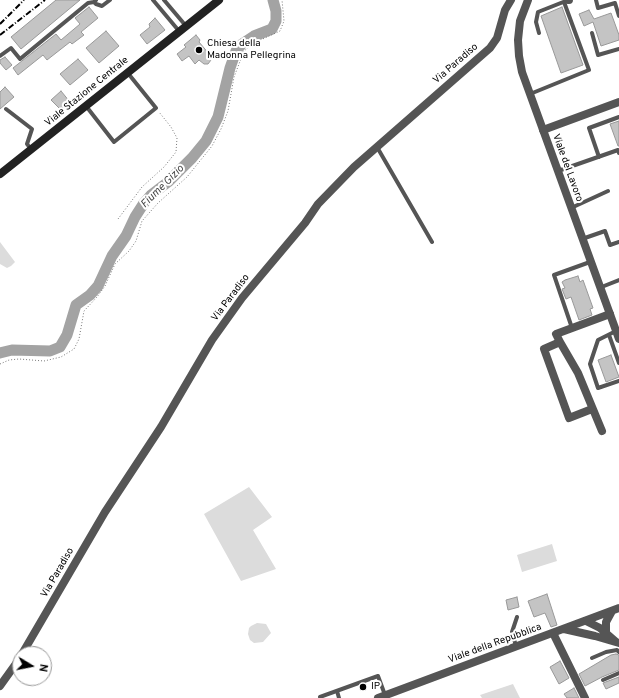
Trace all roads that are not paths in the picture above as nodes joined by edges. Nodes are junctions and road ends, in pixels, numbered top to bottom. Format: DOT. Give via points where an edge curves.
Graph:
graph roads {
  1 [pos="110,0"];
  2 [pos="153,0"];
  3 [pos="164,0"];
  4 [pos="219,0"];
  5 [pos="511,0"];
  6 [pos="528,0"];
  7 [pos="596,0"];
  8 [pos="95,1"];
  9 [pos="567,1"];
  10 [pos="619,16"];
  11 [pos="186,26"];
  12 [pos="179,32"];
  13 [pos="539,33"];
  14 [pos="592,33"];
  15 [pos="619,49"];
  16 [pos="0,56"];
  17 [pos="127,72"];
  18 [pos="530,94"];
  19 [pos="619,102"];
  20 [pos="86,106"];
  21 [pos="6,109"];
  22 [pos="619,117"];
  23 [pos="543,130"];
  24 [pos="376,147"];
  25 [pos="31,150"];
  26 [pos="619,153"];
  27 [pos="599,156"];
  28 [pos="558,172"];
  29 [pos="0,174"];
  30 [pos="608,191"];
  31 [pos="571,208"];
  32 [pos="582,239"];
  33 [pos="432,242"];
  34 [pos="619,242"];
  35 [pos="590,262"];
  36 [pos="619,280"];
  37 [pos="600,288"];
  38 [pos="610,314"];
  39 [pos="572,328"];
  40 [pos="615,331"];
  41 [pos="560,342"];
  42 [pos="619,363"];
  43 [pos="619,381"];
  44 [pos="592,409"];
  45 [pos="602,432"];
  46 [pos="615,610"];
  47 [pos="517,617"];
  48 [pos="586,621"];
  49 [pos="564,629"];
  50 [pos="606,632"];
  51 [pos="553,633"];
  52 [pos="595,636"];
  53 [pos="618,643"];
  54 [pos="27,646"];
  55 [pos="516,647"];
  56 [pos="619,652"];
  57 [pos="592,658"];
  58 [pos="12,669"];
  59 [pos="619,673"];
  60 [pos="603,680"];
  61 [pos="0,686"];
  62 [pos="337,691"];
  63 [pos="320,697"];
  64 [pos="381,697"];
  65 [pos="339,698"];
  66 [pos="585,698"];
  1 -- 8 [label="lane" via="102,6"];
  2 -- 12 [label="lane"];
  3 -- 11 [label="lane"];
  4 -- 11 [label="main road, Viale Stazione Centrale"];
  5 -- 24 [label="street, Via Paradiso" via="497,38 490,48"];
  6 -- 18 [label="street, Viale del Lavoro" via="520,21 518,40 520,61"];
  7 -- 10 [label="lane" via="598,8 615,3"];
  8 -- 16 [label="lane" via="88,3 20,59 11,48"];
  9 -- 13 [label="lane" via="538,12 536,22"];
  9 -- 18 [label="lane" via="589,70"];
  11 -- 12 [label="main road, Viale Stazione Centrale"];
  12 -- 17 [label="main road, Viale Stazione Centrale"];
  14 -- 15 [label="lane" via="598,55"];
  17 -- 20 [label="main road, Viale Stazione Centrale"];
  17 -- 20 [label="lane" via="156,108 114,142"];
  18 -- 23 [label="street, Viale del Lavoro"];
  19 -- 23 [label="street"];
  20 -- 25 [label="main road, Viale Stazione Centrale"];
  21 -- 25 [label="lane" via="32,129 27,144"];
  22 -- 27 [label="lane" via="589,128"];
  23 -- 28 [label="street, Viale del Lavoro"];
  24 -- 33 [label="lane"];
  24 -- 54 [label="street, Via Paradiso" via="318,204 242,298 212,340 161,427 105,512"];
  25 -- 29 [label="main road, Viale Stazione Centrale"];
  26 -- 27 [label="lane" via="618,150"];
  27 -- 28 [label="lane"];
  28 -- 31 [label="street, Viale del Lavoro"];
  30 -- 31 [label="lane"];
  31 -- 32 [label="street, Viale del Lavoro"];
  32 -- 34 [label="lane" via="605,230 610,245"];
  32 -- 35 [label="street, Viale del Lavoro"];
  35 -- 37 [label="street, Viale del Lavoro"];
  35 -- 39 [label="lane" via="554,275"];
  36 -- 37 [label="lane"];
  37 -- 38 [label="street, Viale del Lavoro"];
  38 -- 39 [label="street"];
  38 -- 40 [label="street, Viale del Lavoro"];
  39 -- 41 [label="street" via="556,334"];
  40 -- 42 [label="lane"];
  40 -- 43 [label="lane" via="598,340 590,364 598,388"];
  41 -- 44 [label="street" via="578,373"];
  41 -- 44 [label="street" via="544,349 569,418"];
  44 -- 45 [label="street"];
  46 -- 48 [label="street, Viale della Repubblica"];
  46 -- 50 [label="street" via="606,622"];
  47 -- 55 [label="lane" via="512,632"];
  48 -- 49 [label="street, Viale della Repubblica"];
  48 -- 50 [label="street"];
  48 -- 52 [label="street" via="587,630"];
  49 -- 51 [label="street, Viale della Repubblica"];
  49 -- 52 [label="street"];
  50 -- 53 [label="street"];
  51 -- 55 [label="street, Viale della Repubblica"];
  51 -- 66 [label="street"];
  52 -- 53 [label="street"];
  55 -- 64 [label="street, Viale della Repubblica"];
  56 -- 57 [label="lane" via="606,652"];
  58 -- 61 [label="street"];
  59 -- 60 [label="lane"];
  62 -- 63 [label="lane"];
  62 -- 64 [label="lane" via="378,676"];
  62 -- 65 [label="lane"];
}
